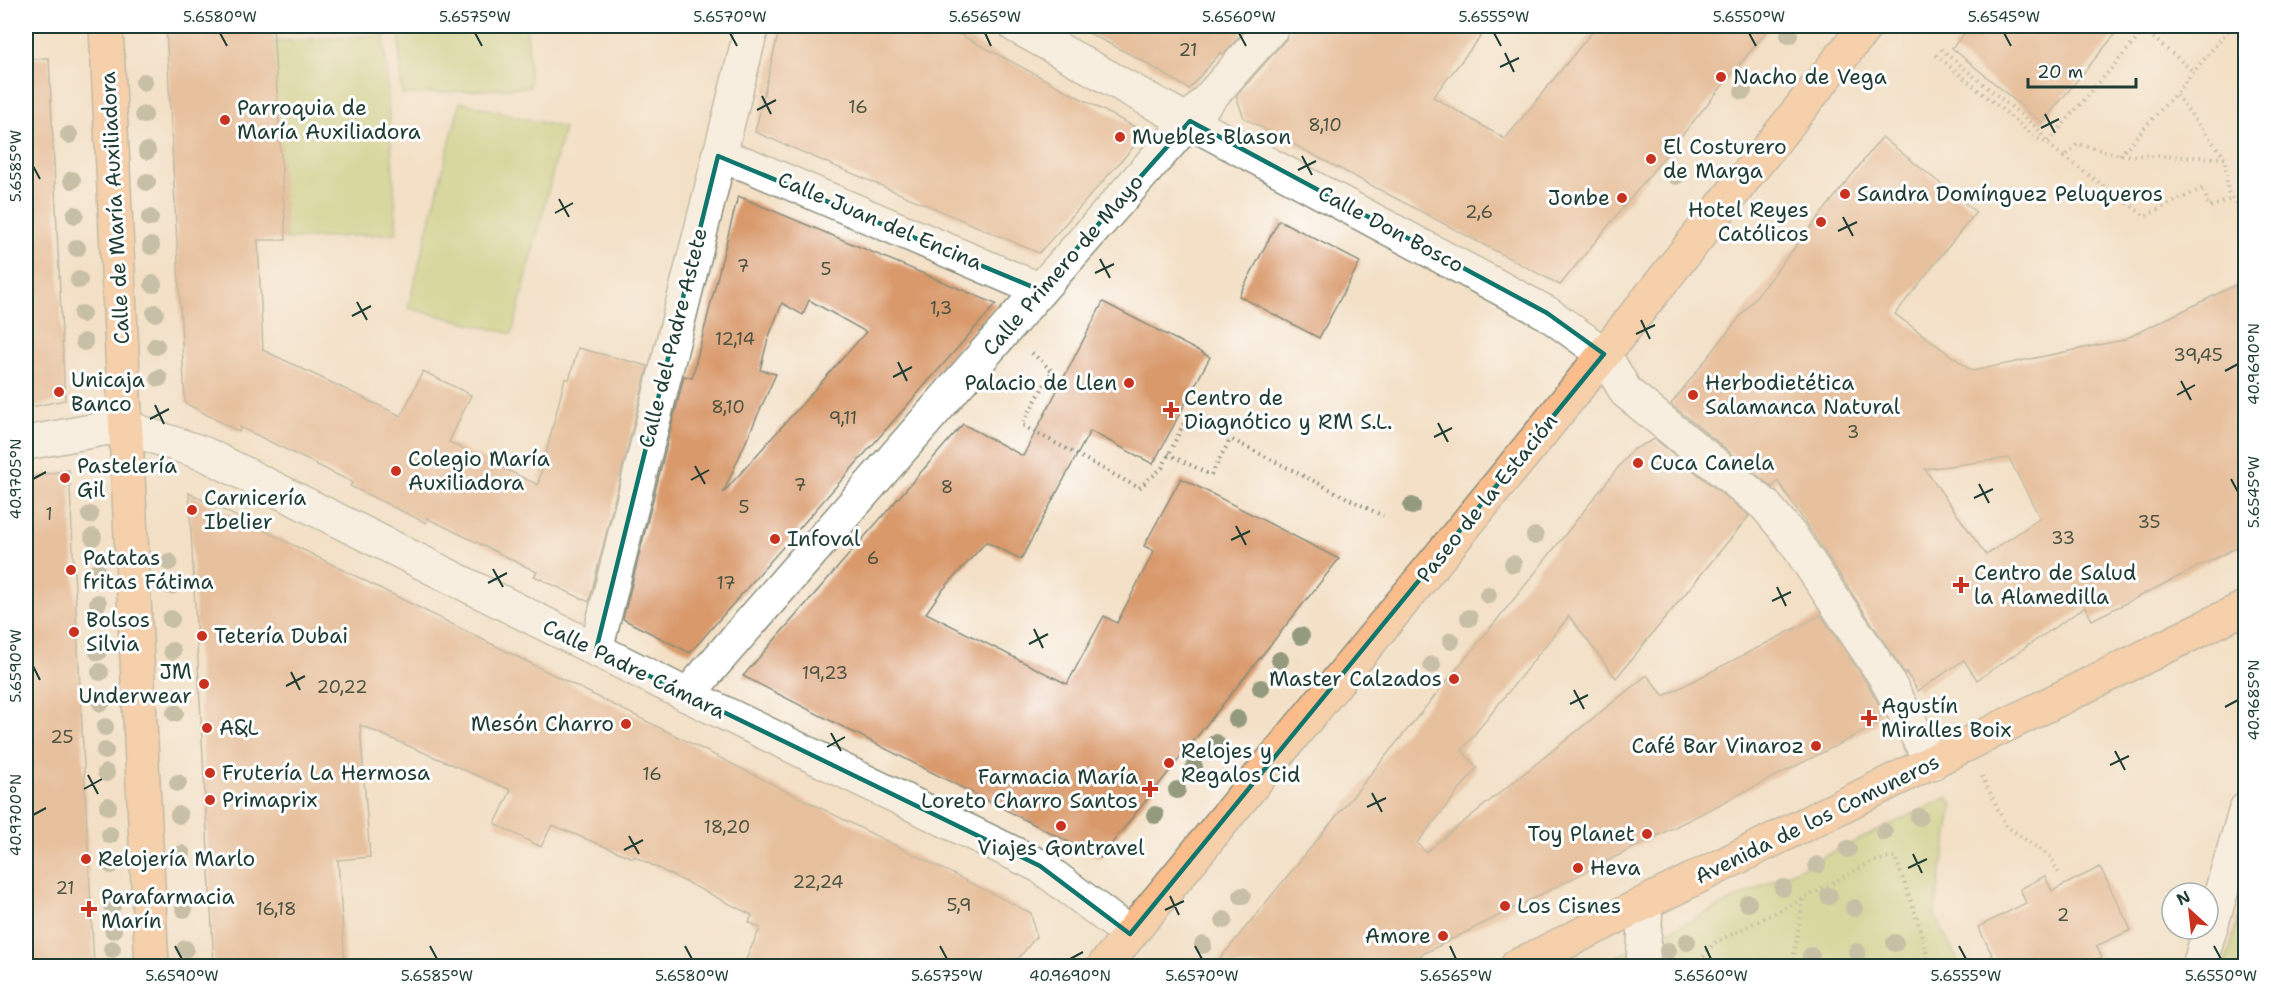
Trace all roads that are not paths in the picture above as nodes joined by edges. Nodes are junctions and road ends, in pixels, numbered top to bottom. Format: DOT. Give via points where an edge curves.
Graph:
graph roads {
  1 [pos="106,26"];
  2 [pos="752,26"];
  3 [pos="1016,26"];
  4 [pos="1273,26"];
  5 [pos="1866,26"];
  6 [pos="1190,120"];
  7 [pos="718,156"];
  8 [pos="1040,290"];
  9 [pos="1604,354"];
  10 [pos="125,428"];
  11 [pos="26,443"];
  12 [pos="2245,609"];
  13 [pos="596,650"];
  14 [pos="687,695"];
  15 [pos="1932,763"];
  16 [pos="2246,809"];
  17 [pos="1646,903"];
  18 [pos="1130,934"];
  19 [pos="152,966"];
  20 [pos="1104,966"];
  21 [pos="1517,966"];
  22 [pos="1643,966"];
  23 [pos="2199,966"];
  1 -- 10 [label="main road, Calle de María Auxiliadora"];
  2 -- 7 [label="street, Calle del Padre Astete"];
  3 -- 6 [label="street, Calle Don Bosco"];
  4 -- 6 [label="street, Calle Primero de Mayo"];
  5 -- 9 [label="main road, Paseo de la Estación"];
  6 -- 8 [label="street, Calle Primero de Mayo"];
  6 -- 9 [label="street, Calle Don Bosco" via="1547,313"];
  7 -- 8 [label="street, Calle Juan del Encina" via="748,165"];
  7 -- 13 [label="street, Calle del Padre Astete"];
  8 -- 14 [label="street, Calle Primero de Mayo"];
  9 -- 15 [label="street" via="1626,392 1765,505 1791,536 1884,675"];
  9 -- 18 [label="main road, Paseo de la Estación"];
  10 -- 11 [label="street"];
  10 -- 13 [label="street, Calle Padre Cámara" via="205,454"];
  10 -- 19 [label="main road, Calle de María Auxiliadora"];
  12 -- 15 [label="main road, Avenida de los Comuneros"];
  13 -- 14 [label="street, Calle Padre Cámara"];
  14 -- 18 [label="street, Calle Padre Cámara" via="1040,866"];
  15 -- 17 [label="main road, Avenida de los Comuneros"];
  16 -- 23 [label="street"];
  17 -- 21 [label="main road, Avenida de los Comuneros"];
  17 -- 22 [label="street"];
  18 -- 20 [label="main road, Paseo de la Estación"];
}
